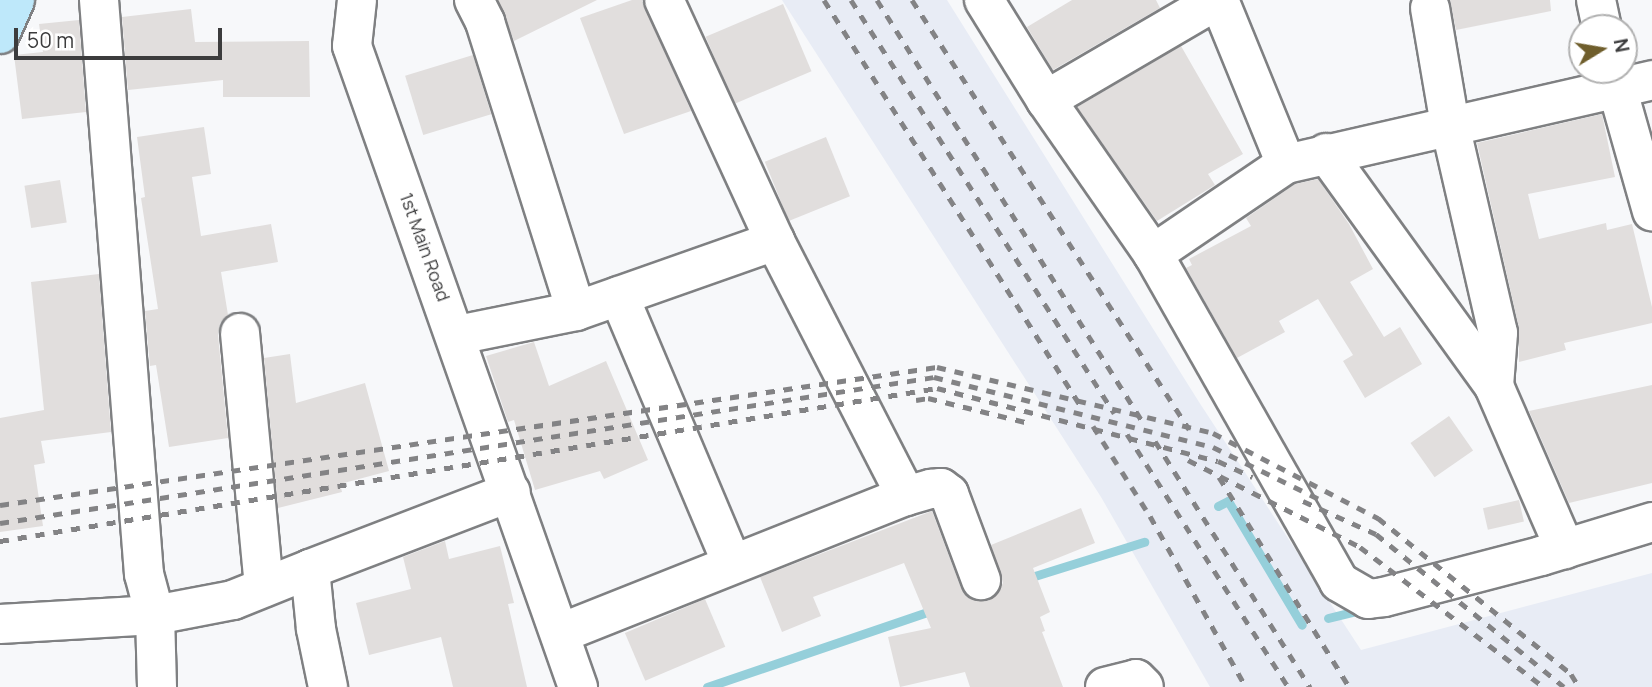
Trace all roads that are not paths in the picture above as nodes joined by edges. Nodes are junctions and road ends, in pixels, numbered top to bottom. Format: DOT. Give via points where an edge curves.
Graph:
graph roads {
  1 [pos="99,0"];
  2 [pos="357,0"];
  3 [pos="474,0"];
  4 [pos="664,0"];
  5 [pos="985,0"];
  6 [pos="1218,0"];
  7 [pos="1430,8"];
  8 [pos="1608,84"];
  9 [pos="1628,84"];
  10 [pos="1046,100"];
  11 [pos="1450,125"];
  12 [pos="1326,153"];
  13 [pos="1286,164"];
  14 [pos="1652,211"];
  15 [pos="775,241"];
  16 [pos="1153,254"];
  17 [pos="619,296"];
  18 [pos="576,311"];
  19 [pos="240,333"];
  20 [pos="457,335"];
  21 [pos="1494,386"];
  22 [pos="511,492"];
  23 [pos="906,496"];
  24 [pos="1652,523"];
  25 [pos="1565,549"];
  26 [pos="732,563"];
  27 [pos="310,569"];
  28 [pos="981,580"];
  29 [pos="264,587"];
  30 [pos="155,615"];
  31 [pos="0,624"];
  32 [pos="561,633"];
  33 [pos="157,687"];
  34 [pos="328,687"];
  35 [pos="578,687"];
  36 [pos="1105,687"];
  37 [pos="1144,687"];
  1 -- 30 [label="street" via="144,574"];
  2 -- 20 [label="street, 1st Main Road" via="352,46"];
  3 -- 18 [label="street" via="485,22"];
  4 -- 15 [label="street"];
  5 -- 10 [label="street"];
  6 -- 10 [label="street"];
  6 -- 13 [label="street"];
  7 -- 11 [label="street"];
  8 -- 11 [label="street"];
  9 -- 14 [label="street"];
  10 -- 16 [label="street"];
  11 -- 12 [label="street"];
  11 -- 21 [label="street" via="1498,333"];
  12 -- 13 [label="street"];
  12 -- 21 [label="street"];
  13 -- 16 [label="street"];
  15 -- 17 [label="street"];
  15 -- 23 [label="street"];
  16 -- 25 [label="street" via="1339,582 1354,593 1368,599 1384,597"];
  17 -- 18 [label="street"];
  17 -- 26 [label="street"];
  18 -- 20 [label="street"];
  19 -- 29 [label="street"];
  20 -- 22 [label="street, 1st Main Road"];
  21 -- 25 [label="street"];
  22 -- 27 [label="street"];
  22 -- 32 [label="street, 1st Main Road"];
  23 -- 26 [label="street"];
  23 -- 28 [label="street" via="941,488 948,494"];
  24 -- 25 [label="street"];
  26 -- 32 [label="street"];
  27 -- 29 [label="street"];
  27 -- 34 [label="street"];
  29 -- 30 [label="street" via="233,600"];
  30 -- 31 [label="street"];
  30 -- 33 [label="street"];
  32 -- 35 [label="street, 1st Main Road"];
  36 -- 37 [label="street" via="1136,679"];
}
